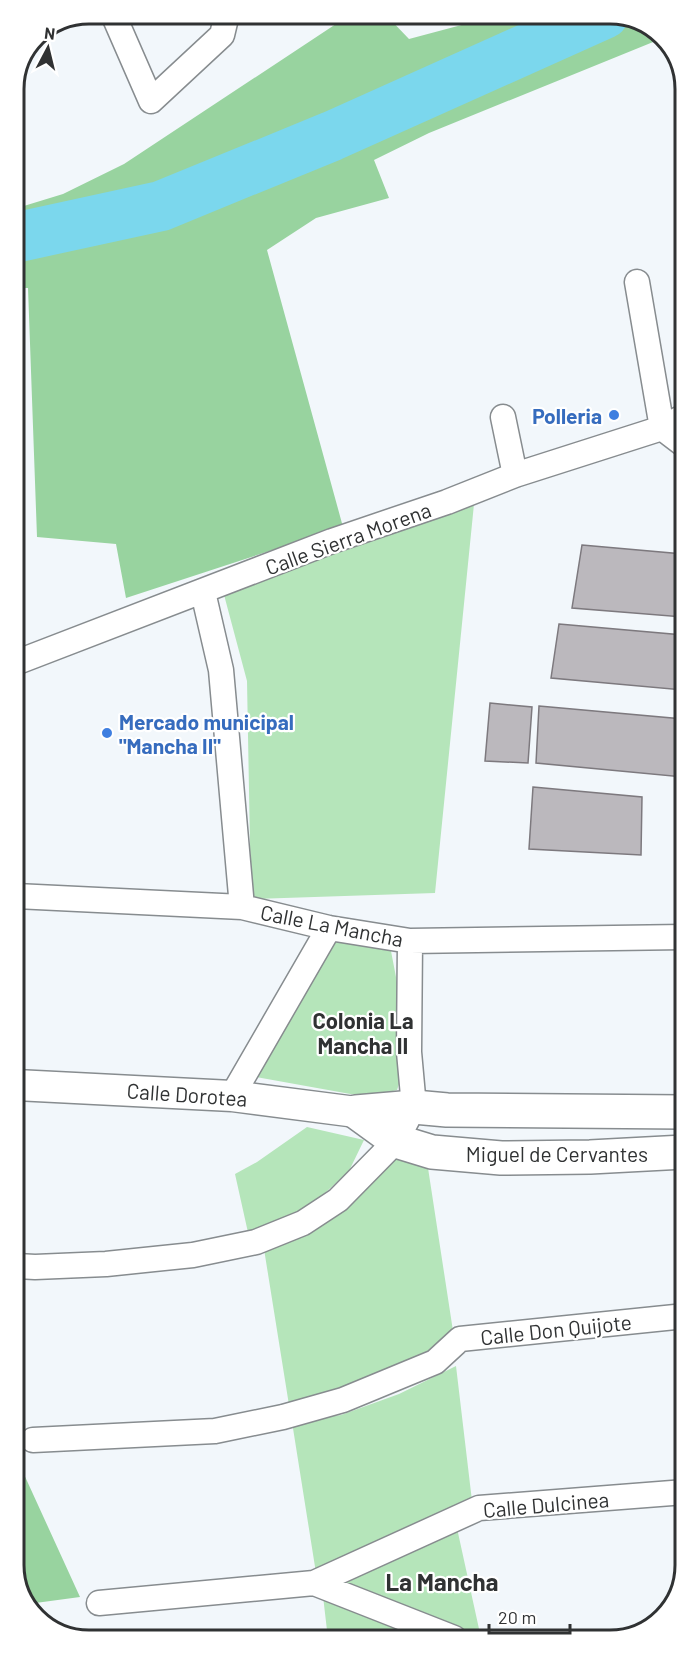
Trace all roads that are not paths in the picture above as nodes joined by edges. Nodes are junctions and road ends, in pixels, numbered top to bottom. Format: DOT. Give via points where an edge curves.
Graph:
graph roads {
  1 [pos="117,24"];
  2 [pos="225,24"];
  3 [pos="637,282"];
  4 [pos="503,417"];
  5 [pos="672,423"];
  6 [pos="515,475"];
  7 [pos="203,592"];
  8 [pos="27,653"];
  9 [pos="24,896"];
  10 [pos="242,907"];
  11 [pos="329,928"];
  12 [pos="675,937"];
  13 [pos="410,941"];
  14 [pos="24,1085"];
  15 [pos="232,1096"];
  16 [pos="414,1107"];
  17 [pos="356,1112"];
  18 [pos="675,1112"];
  19 [pos="396,1141"];
  20 [pos="675,1152"];
  21 [pos="24,1266"];
  22 [pos="675,1317"];
  23 [pos="33,1440"];
  24 [pos="675,1493"];
  25 [pos="314,1583"];
  26 [pos="99,1603"];
  27 [pos="434,1630"];
  1 -- 2 [label="street" via="151,101 222,35"];
  3 -- 5 [label="street"];
  4 -- 6 [label="street"];
  5 -- 6 [label="street, Calle Sierra Morena"];
  6 -- 7 [label="street, Calle Sierra Morena"];
  7 -- 8 [label="street, Calle Sierra Morena"];
  7 -- 10 [label="street" via="221,670"];
  9 -- 10 [label="street, Calle La Mancha"];
  10 -- 11 [label="street, Calle La Mancha"];
  11 -- 13 [label="street, Calle La Mancha"];
  11 -- 15 [label="street"];
  12 -- 13 [label="street, Calle La Mancha"];
  13 -- 16 [label="street" via="409,1052"];
  14 -- 15 [label="street, Calle Dorotea"];
  15 -- 17 [label="street, Calle Dorotea"];
  16 -- 17 [label="main road, Calle Dorotea"];
  16 -- 18 [label="main road, Calle Dorotea"];
  16 -- 19 [label="street"];
  17 -- 19 [label="main road, Calle Dorotea"];
  19 -- 20 [label="main road, Miguel de Cervantes" via="432,1152 501,1158"];
  19 -- 21 [label="street" via="339,1200 303,1223 256,1242 193,1255 106,1264"];
  22 -- 23 [label="street, Calle Don Quijote" via="460,1339 435,1362 343,1400 283,1418 215,1431"];
  24 -- 25 [label="street, Calle Dulcinea" via="479,1508"];
  25 -- 26 [label="street"];
  25 -- 27 [label="street"];
}
